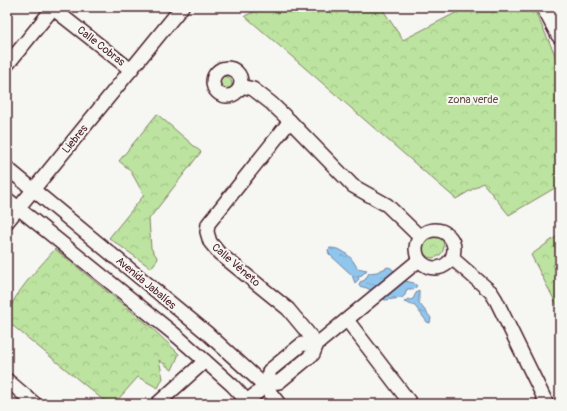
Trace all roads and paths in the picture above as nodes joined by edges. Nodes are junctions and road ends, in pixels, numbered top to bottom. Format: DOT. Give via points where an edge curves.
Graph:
graph roads {
  1 [pos="53,7"];
  2 [pos="182,7"];
  3 [pos="545,7"];
  4 [pos="560,35"];
  5 [pos="7,65"];
  6 [pos="131,70"];
  7 [pos="241,86"];
  8 [pos="290,121"];
  9 [pos="7,168"];
  10 [pos="33,190"];
  11 [pos="7,199"];
  12 [pos="18,208"];
  13 [pos="7,222"];
  14 [pos="420,237"];
  15 [pos="452,258"];
  16 [pos="419,260"];
  17 [pos="191,320"];
  18 [pos="347,320"];
  19 [pos="178,337"];
  20 [pos="316,344"];
  21 [pos="205,361"];
  22 [pos="7,380"];
  23 [pos="267,385"];
  24 [pos="249,402"];
  25 [pos="35,404"];
  26 [pos="157,404"];
  27 [pos="279,404"];
  28 [pos="410,404"];
  29 [pos="547,404"];
  1 -- 5 [label="street"];
  1 -- 6 [label="street, Calle Cobras"];
  2 -- 6 [label="street, Liebres"];
  3 -- 4 [label="main road"];
  6 -- 10 [label="street, Liebres"];
  7 -- 8 [label="street" via="253,89"];
  8 -- 14 [label="street" via="353,186 387,205"];
  8 -- 20 [label="street, Calle Véneto" via="208,224 207,232 210,242 220,254 288,309"];
  9 -- 10 [label="street, Avenida Jabalíes"];
  10 -- 12 [label="street, Liebres"];
  10 -- 17 [label="street, Avenida Jabalíes"];
  11 -- 12 [label="street, Avenida Jabalíes"];
  12 -- 13 [label="street, Liebres"];
  12 -- 19 [label="street, Avenida Jabalíes"];
  14 -- 15 [label="street" via="431,230 443,232 452,240"];
  14 -- 16 [label="street" via="416,251"];
  15 -- 16 [label="street" via="442,267 436,268 430,268"];
  15 -- 29 [label="street" via="491,292"];
  16 -- 18 [label="street"];
  17 -- 19 [label="street"];
  17 -- 23 [label="street, Avenida Jabalíes"];
  18 -- 20 [label="street"];
  18 -- 28 [label="street"];
  19 -- 21 [label="street, Avenida Jabalíes"];
  20 -- 23 [label="street" via="312,354 285,377 279,382"];
  21 -- 24 [label="street, Avenida Jabalíes"];
  21 -- 26 [label="street"];
  22 -- 25 [label="street"];
  23 -- 24 [label="street"];
  23 -- 27 [label="street, Avenida Jabalíes"];
}
